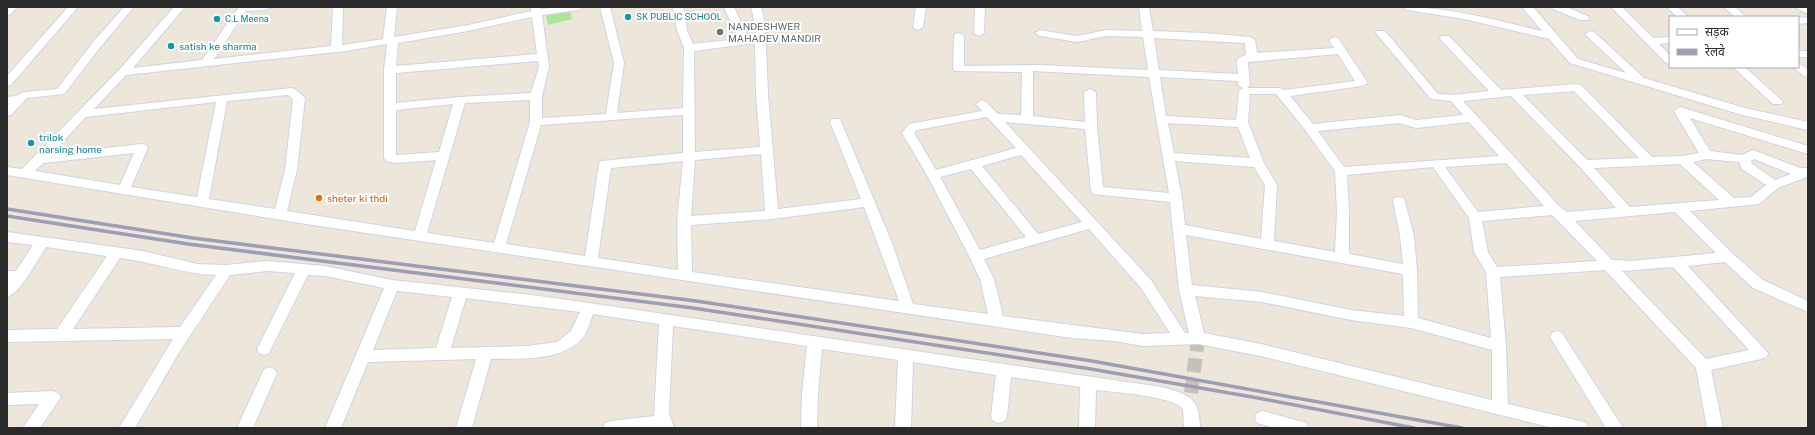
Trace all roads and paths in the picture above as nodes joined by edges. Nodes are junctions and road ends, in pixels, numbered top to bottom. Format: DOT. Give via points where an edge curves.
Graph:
graph roads {
  1 [pos="12,7"];
  2 [pos="73,7"];
  3 [pos="129,7"];
  4 [pos="180,7"];
  5 [pos="266,7"];
  6 [pos="338,7"];
  7 [pos="392,7"];
  8 [pos="579,7"];
  9 [pos="605,7"];
  10 [pos="678,7"];
  11 [pos="729,7"];
  12 [pos="756,7"];
  13 [pos="921,7"];
  14 [pos="980,7"];
  15 [pos="1144,7"];
  16 [pos="1406,7"];
  17 [pos="1470,7"];
  18 [pos="1527,7"];
  19 [pos="1557,7"];
  20 [pos="1616,7"];
  21 [pos="1672,7"];
  22 [pos="1729,7"];
  23 [pos="1800,7"];
  24 [pos="244,8"];
  25 [pos="536,10"];
  26 [pos="1808,11"];
  27 [pos="7,12"];
  28 [pos="1682,16"];
  29 [pos="1739,16"];
  30 [pos="1584,18"];
  31 [pos="1480,20"];
  32 [pos="918,27"];
  33 [pos="979,33"];
  34 [pos="1040,33"];
  35 [pos="1381,33"];
  36 [pos="1148,34"];
  37 [pos="1590,34"];
  38 [pos="959,36"];
  39 [pos="1554,37"];
  40 [pos="1445,38"];
  41 [pos="760,39"];
  42 [pos="744,40"];
  43 [pos="1334,40"];
  44 [pos="1669,40"];
  45 [pos="391,41"];
  46 [pos="1650,41"];
  47 [pos="689,48"];
  48 [pos="336,49"];
  49 [pos="1341,51"];
  50 [pos="542,57"];
  51 [pos="1252,57"];
  52 [pos="1669,60"];
  53 [pos="207,61"];
  54 [pos="1799,67"];
  55 [pos="1739,68"];
  56 [pos="390,70"];
  57 [pos="1028,70"];
  58 [pos="123,72"];
  59 [pos="1154,74"];
  60 [pos="1808,74"];
  61 [pos="1244,78"];
  62 [pos="1641,81"];
  63 [pos="7,83"];
  64 [pos="1245,91"];
  65 [pos="1090,92"];
  66 [pos="1514,93"];
  67 [pos="1281,94"];
  68 [pos="1498,94"];
  69 [pos="536,96"];
  70 [pos="222,98"];
  71 [pos="1454,98"];
  72 [pos="13,99"];
  73 [pos="460,100"];
  74 [pos="1776,102"];
  75 [pos="390,107"];
  76 [pos="689,111"];
  77 [pos="7,112"];
  78 [pos="989,112"];
  79 [pos="81,114"];
  80 [pos="611,117"];
  81 [pos="1472,118"];
  82 [pos="1027,119"];
  83 [pos="1161,119"];
  84 [pos="536,122"];
  85 [pos="836,122"];
  86 [pos="1243,124"];
  87 [pos="1091,126"];
  88 [pos="1808,126"];
  89 [pos="1310,128"];
  90 [pos="766,150"];
  91 [pos="1024,150"];
  92 [pos="1808,150"];
  93 [pos="445,155"];
  94 [pos="1706,155"];
  95 [pos="689,157"];
  96 [pos="1168,157"];
  97 [pos="40,158"];
  98 [pos="1510,159"];
  99 [pos="1744,159"];
  100 [pos="1683,160"];
  101 [pos="1649,161"];
  102 [pos="1258,163"];
  103 [pos="1436,163"];
  104 [pos="974,164"];
  105 [pos="1584,164"];
  106 [pos="1807,168"];
  107 [pos="7,171"];
  108 [pos="1341,171"];
  109 [pos="25,174"];
  110 [pos="933,175"];
  111 [pos="1774,186"];
  112 [pos="124,189"];
  113 [pos="1176,198"];
  114 [pos="1399,201"];
  115 [pos="202,202"];
  116 [pos="868,202"];
  117 [pos="1731,203"];
  118 [pos="1678,207"];
  119 [pos="1626,211"];
  120 [pos="280,214"];
  121 [pos="1560,214"];
  122 [pos="772,215"];
  123 [pos="1475,217"];
  124 [pos="684,221"];
  125 [pos="1092,224"];
  126 [pos="1179,229"];
  127 [pos="420,235"];
  128 [pos="7,237"];
  129 [pos="1035,239"];
  130 [pos="42,242"];
  131 [pos="1268,244"];
  132 [pos="498,248"];
  133 [pos="116,253"];
  134 [pos="976,256"];
  135 [pos="1728,257"];
  136 [pos="1342,258"];
  137 [pos="590,262"];
  138 [pos="1676,262"];
  139 [pos="1608,265"];
  140 [pos="304,269"];
  141 [pos="226,270"];
  142 [pos="1410,270"];
  143 [pos="1493,272"];
  144 [pos="14,276"];
  145 [pos="684,276"];
  146 [pos="392,285"];
  147 [pos="1186,290"];
  148 [pos="7,292"];
  149 [pos="460,293"];
  150 [pos="1808,307"];
  151 [pos="589,308"];
  152 [pos="908,308"];
  153 [pos="666,319"];
  154 [pos="997,321"];
  155 [pos="1411,322"];
  156 [pos="184,333"];
  157 [pos="61,335"];
  158 [pos="7,336"];
  159 [pos="1180,337"];
  160 [pos="1557,337"];
  161 [pos="1198,338"];
  162 [pos="815,341"];
  163 [pos="1498,346"];
  164 [pos="264,349"];
  165 [pos="485,353"];
  166 [pos="442,354"];
  167 [pos="363,356"];
  168 [pos="906,356"];
  169 [pos="1703,366"];
  170 [pos="1004,370"];
  171 [pos="269,373"];
  172 [pos="1088,383"];
  173 [pos="7,399"];
  174 [pos="1500,407"];
  175 [pos="998,416"];
  176 [pos="665,424"];
  177 [pos="31,428"];
  178 [pos="127,428"];
  179 [pos="244,428"];
  180 [pos="333,428"];
  181 [pos="464,428"];
  182 [pos="611,428"];
  183 [pos="809,428"];
  184 [pos="903,428"];
  185 [pos="1087,428"];
  186 [pos="1192,428"];
  187 [pos="1267,428"];
  188 [pos="1300,428"];
  189 [pos="1580,428"];
  190 [pos="1615,428"];
  191 [pos="1715,428"];
  1 -- 27 [label="street"];
  2 -- 63 [label="street"];
  3 -- 72 [label="street" via="60,92 24,95"];
  4 -- 58 [label="street"];
  5 -- 24 [label="street"];
  6 -- 48 [label="street"];
  7 -- 45 [label="street"];
  8 -- 25 [label="street"];
  9 -- 80 [label="street" via="619,63"];
  10 -- 47 [label="street" via="682,30"];
  11 -- 42 [label="street"];
  12 -- 41 [label="street"];
  13 -- 32 [label="street"];
  14 -- 33 [label="street"];
  15 -- 36 [label="street"];
  16 -- 31 [label="street"];
  17 -- 31 [label="street"];
  18 -- 39 [label="street"];
  19 -- 30 [label="street"];
  20 -- 46 [label="street"];
  21 -- 28 [label="street"];
  22 -- 29 [label="street"];
  23 -- 26 [label="street"];
  24 -- 53 [label="street"];
  25 -- 45 [label="street" via="468,28"];
  25 -- 50 [label="street"];
  31 -- 39 [label="street"];
  34 -- 36 [label="street" via="1082,39 1101,33"];
  35 -- 71 [label="street" via="1434,97"];
  36 -- 51 [label="street" via="1250,40"];
  36 -- 59 [label="street"];
  37 -- 62 [label="street"];
  38 -- 57 [label="street" via="960,69"];
  39 -- 62 [label="street" via="1574,61"];
  40 -- 68 [label="street"];
  41 -- 42 [label="street"];
  41 -- 90 [label="street"];
  42 -- 47 [label="street"];
  43 -- 49 [label="street"];
  44 -- 46 [label="street"];
  45 -- 48 [label="street"];
  45 -- 56 [label="street"];
  46 -- 52 [label="street"];
  47 -- 76 [label="street"];
  48 -- 53 [label="street"];
  49 -- 51 [label="street"];
  49 -- 67 [label="street" via="1362,83"];
  50 -- 56 [label="street"];
  50 -- 69 [label="street" via="544,67"];
  51 -- 61 [label="street" via="1242,60"];
  53 -- 58 [label="street"];
  54 -- 60 [label="street"];
  55 -- 74 [label="street"];
  56 -- 75 [label="street"];
  57 -- 59 [label="street" via="1041,68"];
  57 -- 82 [label="street"];
  58 -- 79 [label="street"];
  59 -- 61 [label="street"];
  59 -- 83 [label="street"];
  61 -- 64 [label="street"];
  62 -- 88 [label="street" via="1744,111"];
  64 -- 67 [label="street" via="1279,91"];
  64 -- 86 [label="street"];
  65 -- 87 [label="street"];
  66 -- 68 [label="street"];
  66 -- 101 [label="street" via="1577,87"];
  66 -- 105 [label="street"];
  67 -- 89 [label="street"];
  68 -- 71 [label="street"];
  69 -- 73 [label="street"];
  69 -- 84 [label="street"];
  70 -- 79 [label="street"];
  70 -- 115 [label="street"];
  70 -- 120 [label="street" via="291,91 299,98 291,170"];
  71 -- 81 [label="street"];
  72 -- 77 [label="street"];
  73 -- 75 [label="street"];
  73 -- 93 [label="street"];
  75 -- 93 [label="street" via="390,158"];
  76 -- 80 [label="street"];
  76 -- 95 [label="street"];
  78 -- 82 [label="street"];
  78 -- 91 [label="street"];
  78 -- 110 [label="street" via="913,127 909,130 909,137"];
  79 -- 97 [label="street"];
  80 -- 84 [label="street"];
  81 -- 89 [label="street" via="1416,124 1400,119"];
  81 -- 98 [label="street"];
  82 -- 87 [label="street"];
  83 -- 86 [label="street"];
  83 -- 96 [label="street"];
  84 -- 132 [label="street"];
  85 -- 116 [label="street"];
  86 -- 102 [label="street"];
  87 -- 113 [label="street" via="1097,191"];
  89 -- 108 [label="street"];
  90 -- 95 [label="street"];
  90 -- 122 [label="street"];
  91 -- 104 [label="street"];
  91 -- 125 [label="street"];
  92 -- 94 [label="street" via="1680,111"];
  93 -- 127 [label="street"];
  94 -- 99 [label="street"];
  94 -- 100 [label="street"];
  95 -- 124 [label="street"];
  95 -- 137 [label="street" via="605,164"];
  96 -- 102 [label="street"];
  96 -- 113 [label="street"];
  97 -- 109 [label="street"];
  97 -- 112 [label="street" via="142,148"];
  98 -- 103 [label="street"];
  98 -- 121 [label="street"];
  99 -- 106 [label="street" via="1753,154"];
  99 -- 111 [label="street" via="1746,166"];
  100 -- 101 [label="street"];
  100 -- 117 [label="street"];
  101 -- 105 [label="street"];
  102 -- 131 [label="street" via="1271,184"];
  103 -- 108 [label="street"];
  103 -- 123 [label="street"];
  104 -- 110 [label="street"];
  104 -- 129 [label="street"];
  105 -- 119 [label="street"];
  106 -- 111 [label="street"];
  107 -- 109 [label="street"];
  108 -- 136 [label="street"];
  109 -- 112 [label="street"];
  110 -- 134 [label="street"];
  111 -- 117 [label="street" via="1754,201"];
  112 -- 115 [label="street"];
  113 -- 126 [label="street"];
  114 -- 142 [label="street" via="1407,236"];
  115 -- 120 [label="street"];
  116 -- 122 [label="street"];
  116 -- 152 [label="street"];
  117 -- 118 [label="street"];
  118 -- 119 [label="street"];
  118 -- 135 [label="street"];
  119 -- 121 [label="street"];
  120 -- 127 [label="street"];
  121 -- 123 [label="street"];
  121 -- 139 [label="street"];
  122 -- 124 [label="street"];
  123 -- 143 [label="street" via="1481,252"];
  124 -- 145 [label="street"];
  125 -- 129 [label="street"];
  125 -- 159 [label="street" via="1146,284"];
  126 -- 131 [label="street"];
  126 -- 147 [label="street"];
  127 -- 132 [label="street"];
  128 -- 130 [label="street"];
  129 -- 134 [label="street"];
  130 -- 133 [label="street"];
  130 -- 144 [label="street"];
  131 -- 136 [label="street"];
  132 -- 137 [label="street"];
  133 -- 141 [label="street" via="143,256 197,269"];
  133 -- 157 [label="street"];
  134 -- 154 [label="street" via="987,279"];
  135 -- 138 [label="street"];
  135 -- 150 [label="street" via="1758,284"];
  136 -- 142 [label="street"];
  137 -- 145 [label="street"];
  138 -- 139 [label="street" via="1632,266"];
  138 -- 169 [label="street" via="1761,353"];
  139 -- 143 [label="street"];
  139 -- 169 [label="street"];
  140 -- 141 [label="street" via="267,266"];
  140 -- 146 [label="street"];
  140 -- 164 [label="street"];
  141 -- 156 [label="street"];
  142 -- 155 [label="street"];
  143 -- 163 [label="street"];
  144 -- 148 [label="street"];
  145 -- 152 [label="street"];
  146 -- 149 [label="street"];
  146 -- 167 [label="street"];
  147 -- 155 [label="street" via="1262,297 1351,314"];
  147 -- 161 [label="street"];
  149 -- 151 [label="street"];
  149 -- 166 [label="street"];
  151 -- 153 [label="street"];
  151 -- 165 [label="street" via="577,335 561,348"];
  152 -- 154 [label="street"];
  153 -- 162 [label="street"];
  153 -- 176 [label="street" via="661,413"];
  154 -- 159 [label="street" via="1143,340"];
  155 -- 163 [label="street"];
  156 -- 157 [label="street"];
  156 -- 178 [label="street"];
  157 -- 158 [label="street"];
  159 -- 161 [label="street"];
  160 -- 190 [label="street"];
  161 -- 174 [label="street" via="1261,350"];
  162 -- 168 [label="street"];
  162 -- 183 [label="street"];
  163 -- 174 [label="street"];
  165 -- 166 [label="street"];
  165 -- 181 [label="street"];
  166 -- 167 [label="street"];
  167 -- 180 [label="street"];
  168 -- 170 [label="street"];
  168 -- 184 [label="street"];
  169 -- 191 [label="street"];
  170 -- 172 [label="street"];
  170 -- 175 [label="street"];
  171 -- 179 [label="street"];
  172 -- 185 [label="street"];
  172 -- 186 [label="street" via="1191,399"];
  173 -- 177 [label="street" via="53,397"];
  174 -- 189 [label="street"];
  176 -- 182 [label="street"];
  187 -- 188 [label="street" via="1263,418"];
}
